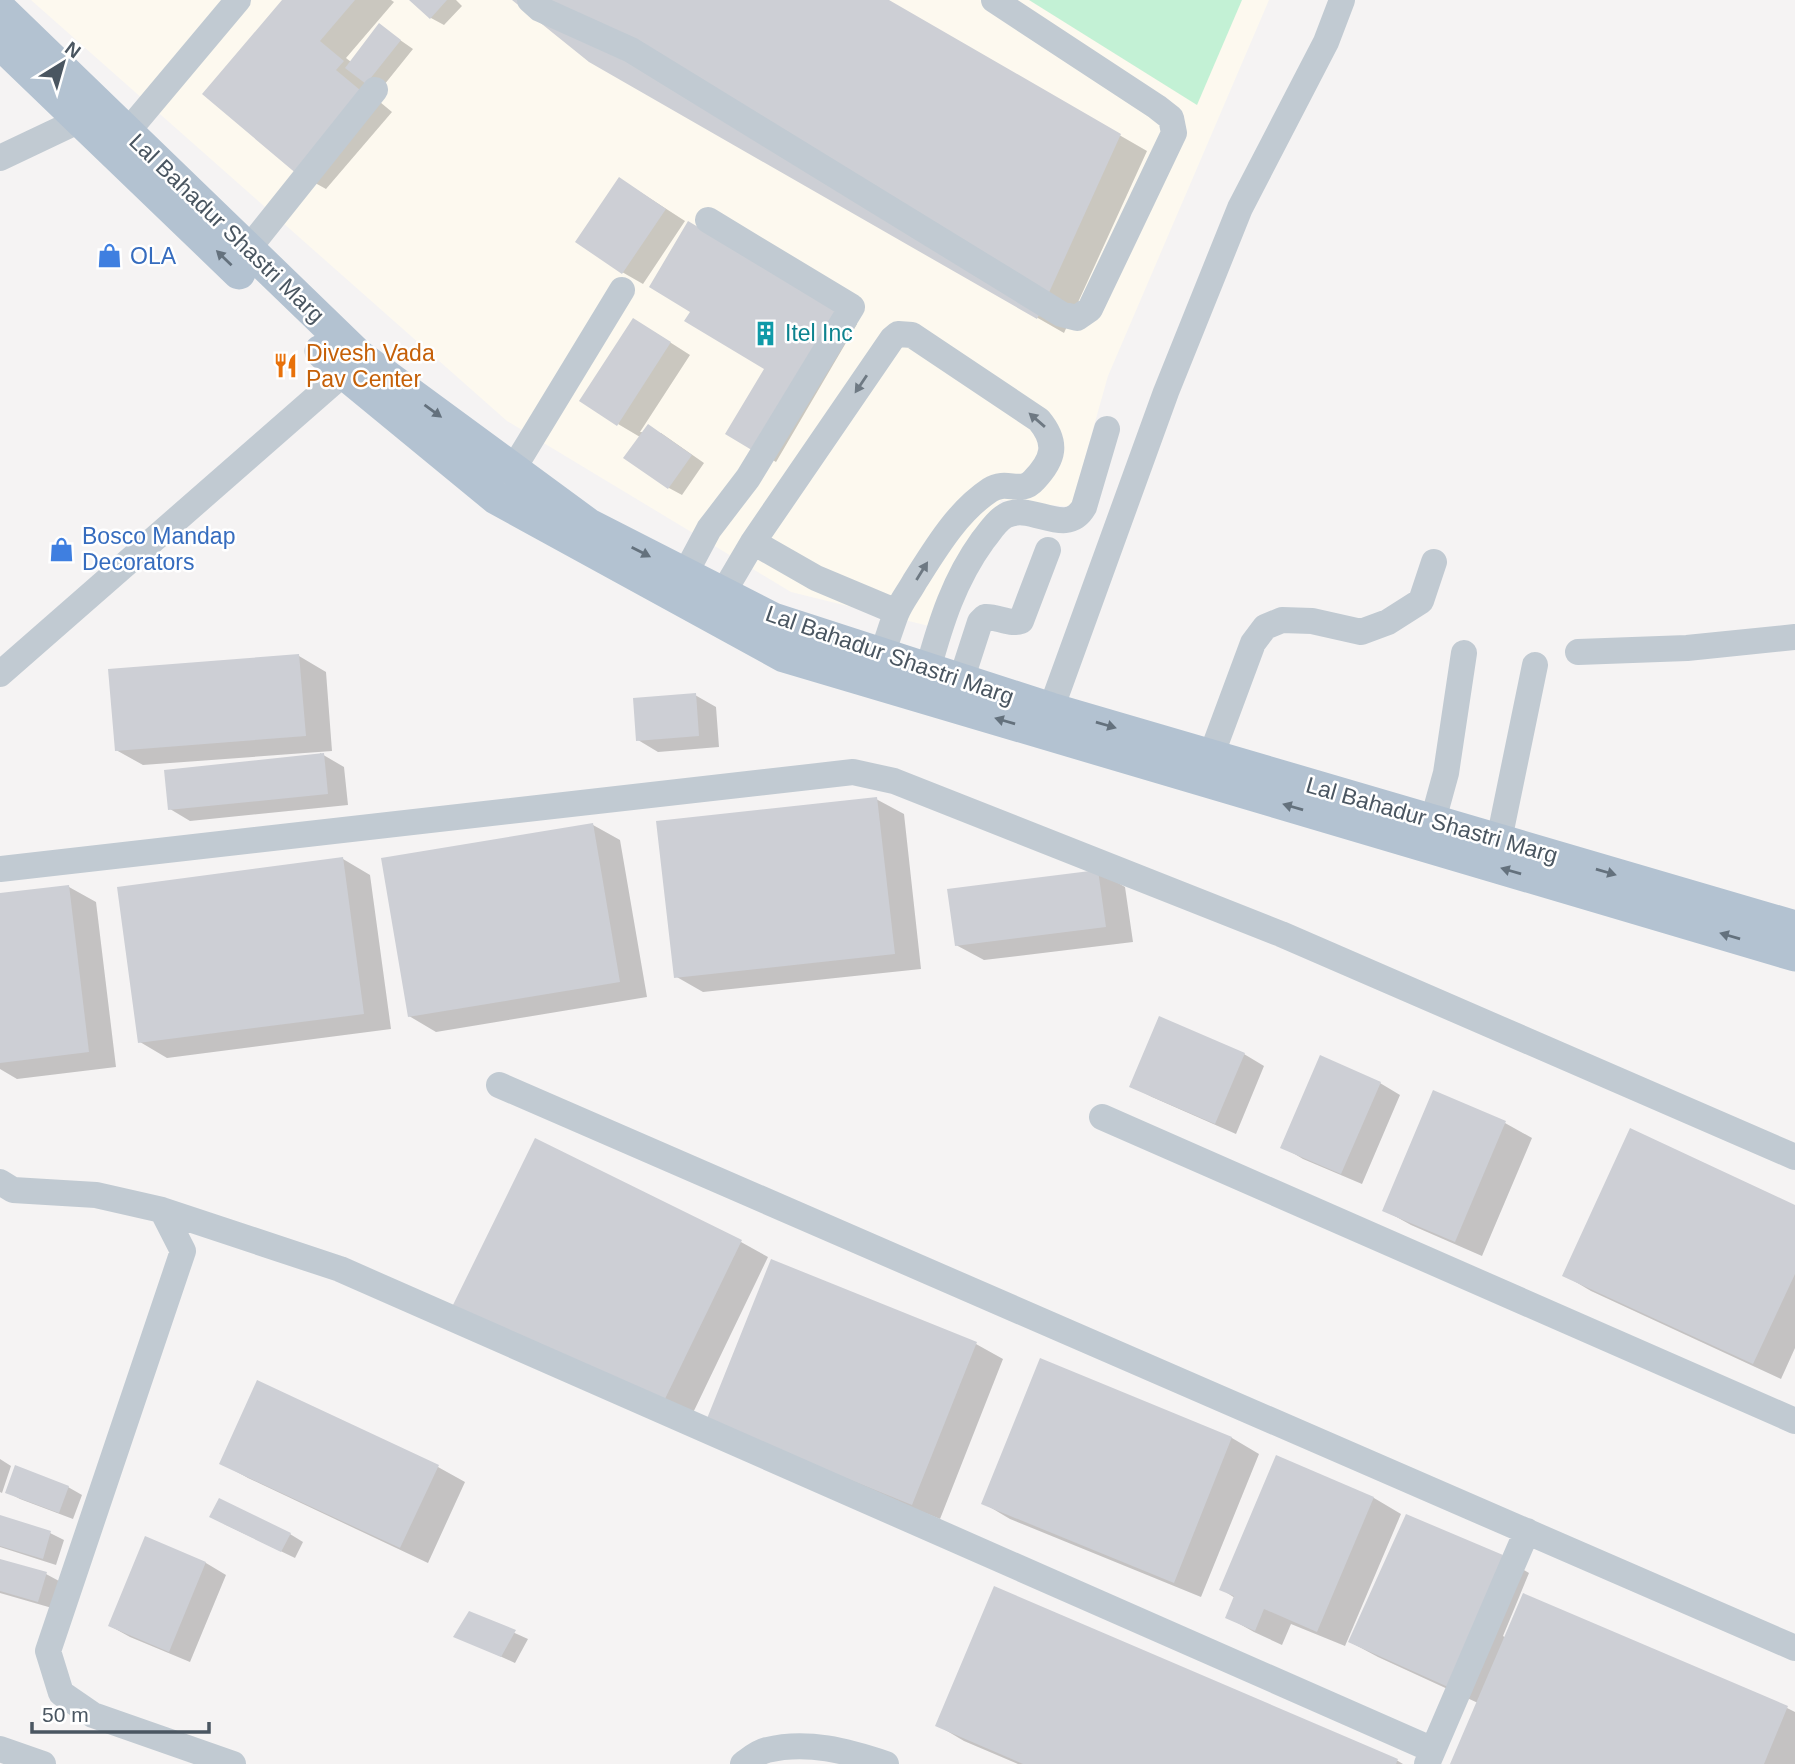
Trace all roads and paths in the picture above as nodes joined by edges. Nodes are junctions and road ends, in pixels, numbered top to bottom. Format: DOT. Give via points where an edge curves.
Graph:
graph roads {
  1 [pos="218,0"];
  2 [pos="238,0"];
  3 [pos="530,0"];
  4 [pos="994,0"];
  5 [pos="1342,0"];
  6 [pos="0,9"];
  7 [pos="0,43"];
  8 [pos="374,90"];
  9 [pos="80,120"];
  10 [pos="122,126"];
  11 [pos="0,158"];
  12 [pos="708,220"];
  13 [pos="248,249"];
  14 [pos="622,290"];
  15 [pos="351,365"];
  16 [pos="1107,429"];
  17 [pos="514,470"];
  18 [pos="496,498"];
  19 [pos="753,542"];
  20 [pos="1048,550"];
  21 [pos="1434,562"];
  22 [pos="691,563"];
  23 [pos="723,593"];
  24 [pos="897,612"];
  25 [pos="1795,637"];
  26 [pos="787,641"];
  27 [pos="1578,652"];
  28 [pos="1464,653"];
  29 [pos="882,654"];
  30 [pos="4,662"];
  31 [pos="1535,665"];
  32 [pos="928,669"];
  33 [pos="957,693"];
  34 [pos="1049,721"];
  35 [pos="1211,756"];
  36 [pos="1433,820"];
  37 [pos="1499,840"];
  38 [pos="0,869"];
  39 [pos="1795,927"];
  40 [pos="1795,955"];
  41 [pos="499,1085"];
  42 [pos="1102,1117"];
  43 [pos="1795,1157"];
  44 [pos="0,1182"];
  45 [pos="162,1210"];
  46 [pos="1795,1421"];
  47 [pos="1527,1531"];
  48 [pos="1795,1648"];
  49 [pos="1430,1757"];
  50 [pos="233,1764"];
  51 [pos="743,1764"];
  52 [pos="886,1764"];
  1 -- 10 [label="street"];
  2 -- 10 [label="street"];
  3 -- 4 [label="street" via="540,9 631,50 1061,314 1077,318 1090,309 1174,133 1171,118"];
  5 -- 34 [label="street" via="1326,42 1240,208 1166,392"];
  6 -- 10 [label="main road, Lal Bahadur Shastri Marg"];
  7 -- 9 [label="main road, Lal Bahadur Shastri Marg"];
  8 -- 13 [label="street"];
  9 -- 11 [label="street"];
  15 -- 9 [label="main road, Lal Bahadur Shastri Marg, one-way"];
  10 -- 13 [label="main road, Lal Bahadur Shastri Marg"];
  12 -- 22 [label="street" via="852,307"];
  13 -- 15 [label="main road, Lal Bahadur Shastri Marg"];
  14 -- 17 [label="street"];
  15 -- 17 [label="main road, Lal Bahadur Shastri Marg, one-way"];
  15 -- 18 [label="main road, Lal Bahadur Shastri Marg"];
  15 -- 30 [label="street"];
  16 -- 32 [label="street" via="1078,516 1061,521 1014,513 990,530 955,586"];
  17 -- 18 [label="street"];
  17 -- 22 [label="main road, Lal Bahadur Shastri Marg, one-way" via="589,525"];
  18 -- 26 [label="main road, Lal Bahadur Shastri Marg"];
  19 -- 23 [label="street"];
  19 -- 24 [label="street" via="817,578"];
  24 -- 19 [label="street, one-way" via="953,525 1000,484 1022,488 1033,483 1053,449 1049,431 1040,420 912,335 898,334 892,339"];
  20 -- 33 [label="street" via="1021,621 991,616 980,622"];
  21 -- 35 [label="street" via="1421,601 1388,622 1361,632 1302,621 1282,620 1265,627 1253,643"];
  22 -- 23 [label="main road, Lal Bahadur Shastri Marg"];
  23 -- 26 [label="main road, Lal Bahadur Shastri Marg" via="773,619"];
  24 -- 29 [label="street"];
  25 -- 27 [label="street" via="1687,648"];
  26 -- 29 [label="main road, Lal Bahadur Shastri Marg"];
  26 -- 33 [label="main road, Lal Bahadur Shastri Marg"];
  28 -- 36 [label="street" via="1446,773"];
  29 -- 32 [label="main road, Lal Bahadur Shastri Marg"];
  31 -- 37 [label="street"];
  32 -- 33 [label="main road, Lal Bahadur Shastri Marg"];
  33 -- 34 [label="main road, Lal Bahadur Shastri Marg"];
  34 -- 35 [label="main road, Lal Bahadur Shastri Marg, one-way"];
  40 -- 34 [label="main road, Lal Bahadur Shastri Marg, one-way"];
  35 -- 36 [label="main road, Lal Bahadur Shastri Marg"];
  36 -- 37 [label="main road, Lal Bahadur Shastri Marg"];
  37 -- 39 [label="main road, Lal Bahadur Shastri Marg, one-way"];
  38 -- 43 [label="street" via="853,772 894,781 1282,934"];
  41 -- 47 [label="street"];
  42 -- 46 [label="street"];
  44 -- 45 [label="street" via="13,1190 96,1195"];
  45 -- 49 [label="street" via="340,1269"];
  45 -- 50 [label="street" via="183,1251 48,1651 61,1693 93,1715"];
  47 -- 48 [label="street"];
  47 -- 49 [label="street"];
  51 -- 52 [label="street" via="764,1751 799,1746 846,1751"];
}
